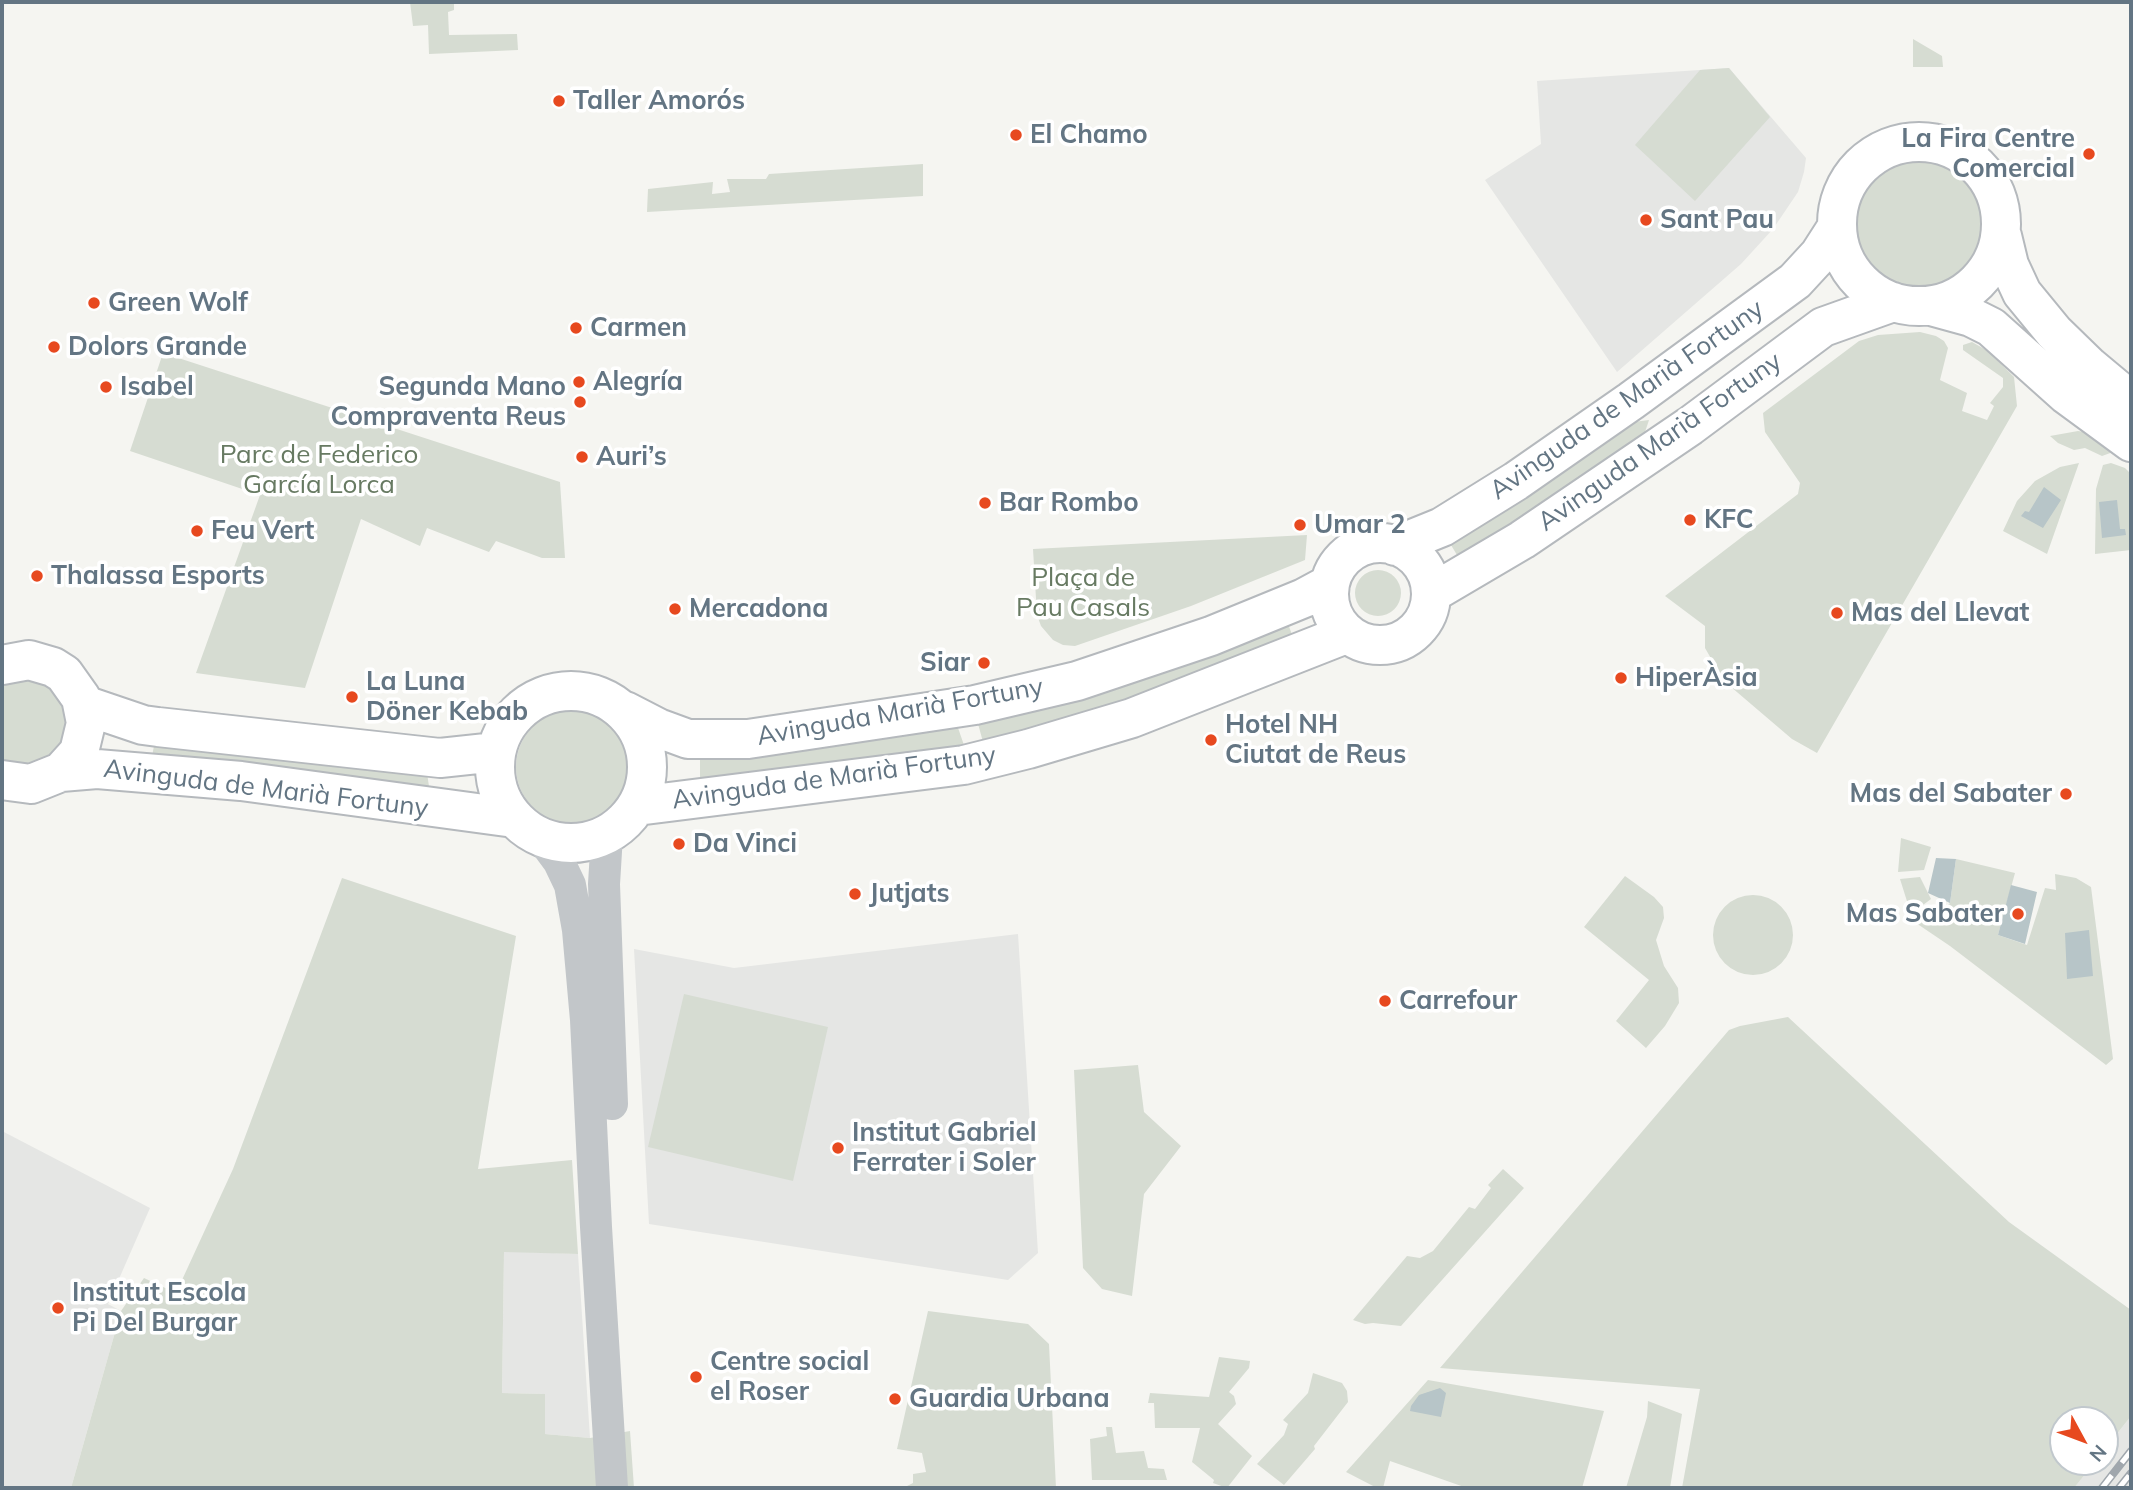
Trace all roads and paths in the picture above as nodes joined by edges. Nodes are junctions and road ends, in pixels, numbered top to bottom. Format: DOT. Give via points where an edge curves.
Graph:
graph roads {
  1 [pos="1837,227"];
  2 [pos="2002,236"];
  3 [pos="1893,302"];
  4 [pos="1931,306"];
  5 [pos="2131,401"];
  6 [pos="2131,442"];
  7 [pos="1395,546"];
  8 [pos="1330,584"];
  9 [pos="1432,593"];
  10 [pos="1346,634"];
  11 [pos="2,665"];
  12 [pos="84,705"];
  13 [pos="625,711"];
  14 [pos="496,752"];
  15 [pos="61,772"];
  16 [pos="2,780"];
  17 [pos="637,806"];
  18 [pos="528,829"];
  19 [pos="607,835"];
  20 [pos="596,1227"];
  21 [pos="612,1488"];
  1 -- 2 [label="main road" via="1840,200 1852,176 1872,156 1897,144 1924,141 1951,147 1974,161 1992,183 2001,209"];
  1 -- 3 [label="main road" via="1842,254 1856,278 1877,296"];
  1 -- 7 [label="main road, Avinguda de Marià Fortuny" via="1795,281 1642,393 1516,481 1432,532"];
  2 -- 4 [label="main road" via="1995,259 1979,282 1957,298"];
  2 -- 5 [label="main road" via="2022,293 2054,332"];
  3 -- 4 [label="main road"];
  3 -- 9 [label="main road, Avinguda Marià Fortuny" via="1823,327 1690,426 1522,540"];
  4 -- 6 [label="main road" via="1991,327 2067,395"];
  7 -- 8 [label="main road" via="1365,546 1349,554"];
  7 -- 9 [label="main road" via="1414,556 1425,569"];
  8 -- 10 [label="main road" via="1331,608"];
  8 -- 13 [label="main road, Avinguda Marià Fortuny" via="1211,636 1077,681 975,705 748,739 688,739"];
  9 -- 10 [label="main road" via="1420,627 1402,641 1381,646"];
  10 -- 17 [label="main road, Avinguda de Marià Fortuny" via="1132,718 964,765"];
  11 -- 12 [label="main road" via="30,660 53,667 76,688"];
  12 -- 14 [label="main road" via="158,727 440,758"];
  12 -- 15 [label="main road" via="84,738 79,752"];
  13 -- 14 [label="main road" via="605,697 579,690 555,692 530,702 510,720"];
  13 -- 17 [label="main road" via="640,733 648,767"];
  14 -- 18 [label="main road" via="499,794"];
  15 -- 16 [label="main road, Avinguda de Marià Fortuny" via="31,784"];
  15 -- 18 [label="main road, Avinguda de Marià Fortuny" via="97,769 241,781"];
  17 -- 19 [label="main road"];
  18 -- 19 [label="main road" via="581,844"];
  18 -- 20 [label="street" via="559,862 570,885 578,930"];
  19 -- 20 [label="street" via="604,884 612,1112"];
  20 -- 21 [label="street"];
}
